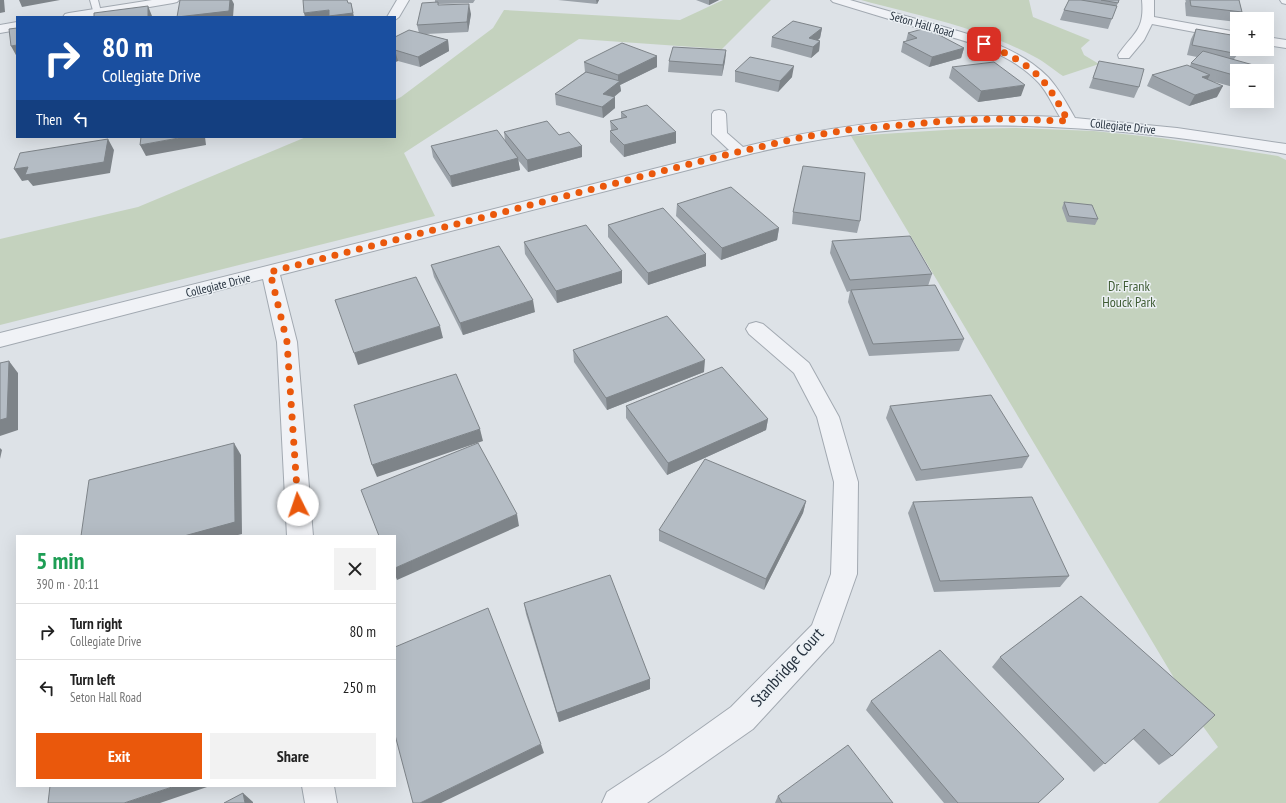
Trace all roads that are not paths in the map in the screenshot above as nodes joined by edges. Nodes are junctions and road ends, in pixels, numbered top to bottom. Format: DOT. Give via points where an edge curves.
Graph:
graph roads {
  1 [pos="94,0"];
  2 [pos="173,0"];
  3 [pos="403,0"];
  4 [pos="837,0"];
  5 [pos="1148,0"];
  6 [pos="97,12"];
  7 [pos="75,16"];
  8 [pos="394,16"];
  9 [pos="1148,20"];
  10 [pos="16,26"];
  11 [pos="0,29"];
  12 [pos="1230,35"];
  13 [pos="1274,42"];
  14 [pos="1286,44"];
  15 [pos="1124,55"];
  16 [pos="719,114"];
  17 [pos="1068,121"];
  18 [pos="1286,149"];
  19 [pos="740,152"];
  20 [pos="270,272"];
  21 [pos="756,329"];
  22 [pos="0,340"];
  23 [pos="300,535"];
  24 [pos="318,787"];
  25 [pos="321,803"];
  26 [pos="618,803"];
  1 -- 6 [label="lane"];
  2 -- 6 [label="street"];
  3 -- 8 [label="street"];
  4 -- 17 [label="street, Seton Hall Road" via="964,36 1013,58 1043,80"];
  5 -- 9 [label="street"];
  6 -- 7 [label="street"];
  9 -- 12 [label="street"];
  9 -- 15 [label="street" via="1136,43"];
  10 -- 11 [label="street"];
  13 -- 14 [label="street"];
  16 -- 19 [label="street" via="720,134"];
  17 -- 18 [label="street, Collegiate Drive" via="1183,133"];
  17 -- 19 [label="street, Collegiate Drive" via="1004,119 899,124 803,137"];
  19 -- 20 [label="street, Collegiate Drive"];
  20 -- 22 [label="street, Collegiate Drive"];
  20 -- 23 [label="street" via="287,342"];
  21 -- 26 [label="street, Stanbridge Court" via="802,368 828,417 846,482 844,574 823,633 742,718"];
  24 -- 25 [label="street"];
}
